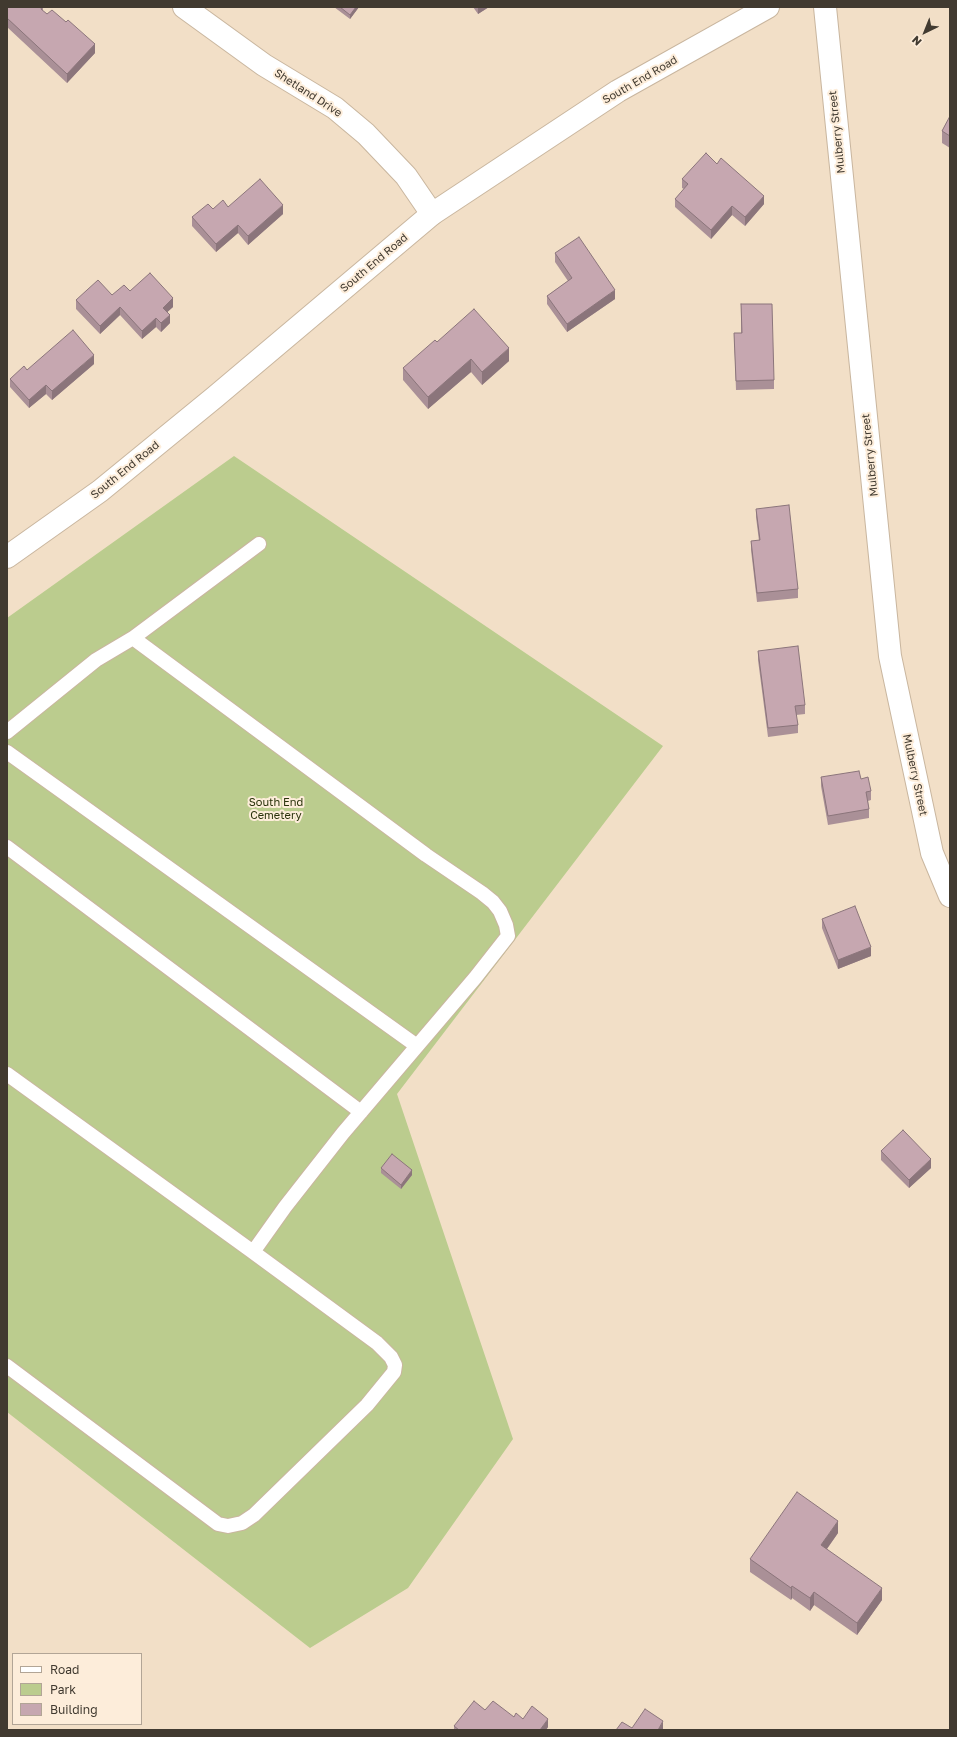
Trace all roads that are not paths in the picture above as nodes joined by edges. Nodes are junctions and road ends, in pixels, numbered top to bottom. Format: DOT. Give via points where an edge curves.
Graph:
graph roads {
  1 [pos="184,7"];
  2 [pos="768,7"];
  3 [pos="825,7"];
  4 [pos="432,214"];
  5 [pos="259,544"];
  6 [pos="7,557"];
  7 [pos="133,638"];
  8 [pos="7,732"];
  9 [pos="7,752"];
  10 [pos="7,847"];
  11 [pos="950,896"];
  12 [pos="417,1046"];
  13 [pos="7,1074"];
  14 [pos="361,1112"];
  15 [pos="253,1252"];
  16 [pos="7,1366"];
  1 -- 4 [label="street, Shetland Drive" via="264,65 335,108 366,134 406,176"];
  2 -- 4 [label="street, South End Road" via="618,91"];
  3 -- 11 [label="street, Mulberry Street" via="890,656 932,853"];
  4 -- 6 [label="street, South End Road" via="100,491"];
  5 -- 7 [label="lane"];
  7 -- 8 [label="lane" via="96,660"];
  7 -- 12 [label="lane" via="482,893 500,910 506,925 507,938"];
  9 -- 12 [label="lane"];
  10 -- 14 [label="lane"];
  12 -- 14 [label="lane"];
  13 -- 15 [label="lane"];
  14 -- 15 [label="lane" via="285,1207"];
  15 -- 16 [label="lane" via="377,1343 395,1365 394,1372 367,1406 259,1510 242,1523 228,1526 218,1524"];
}
